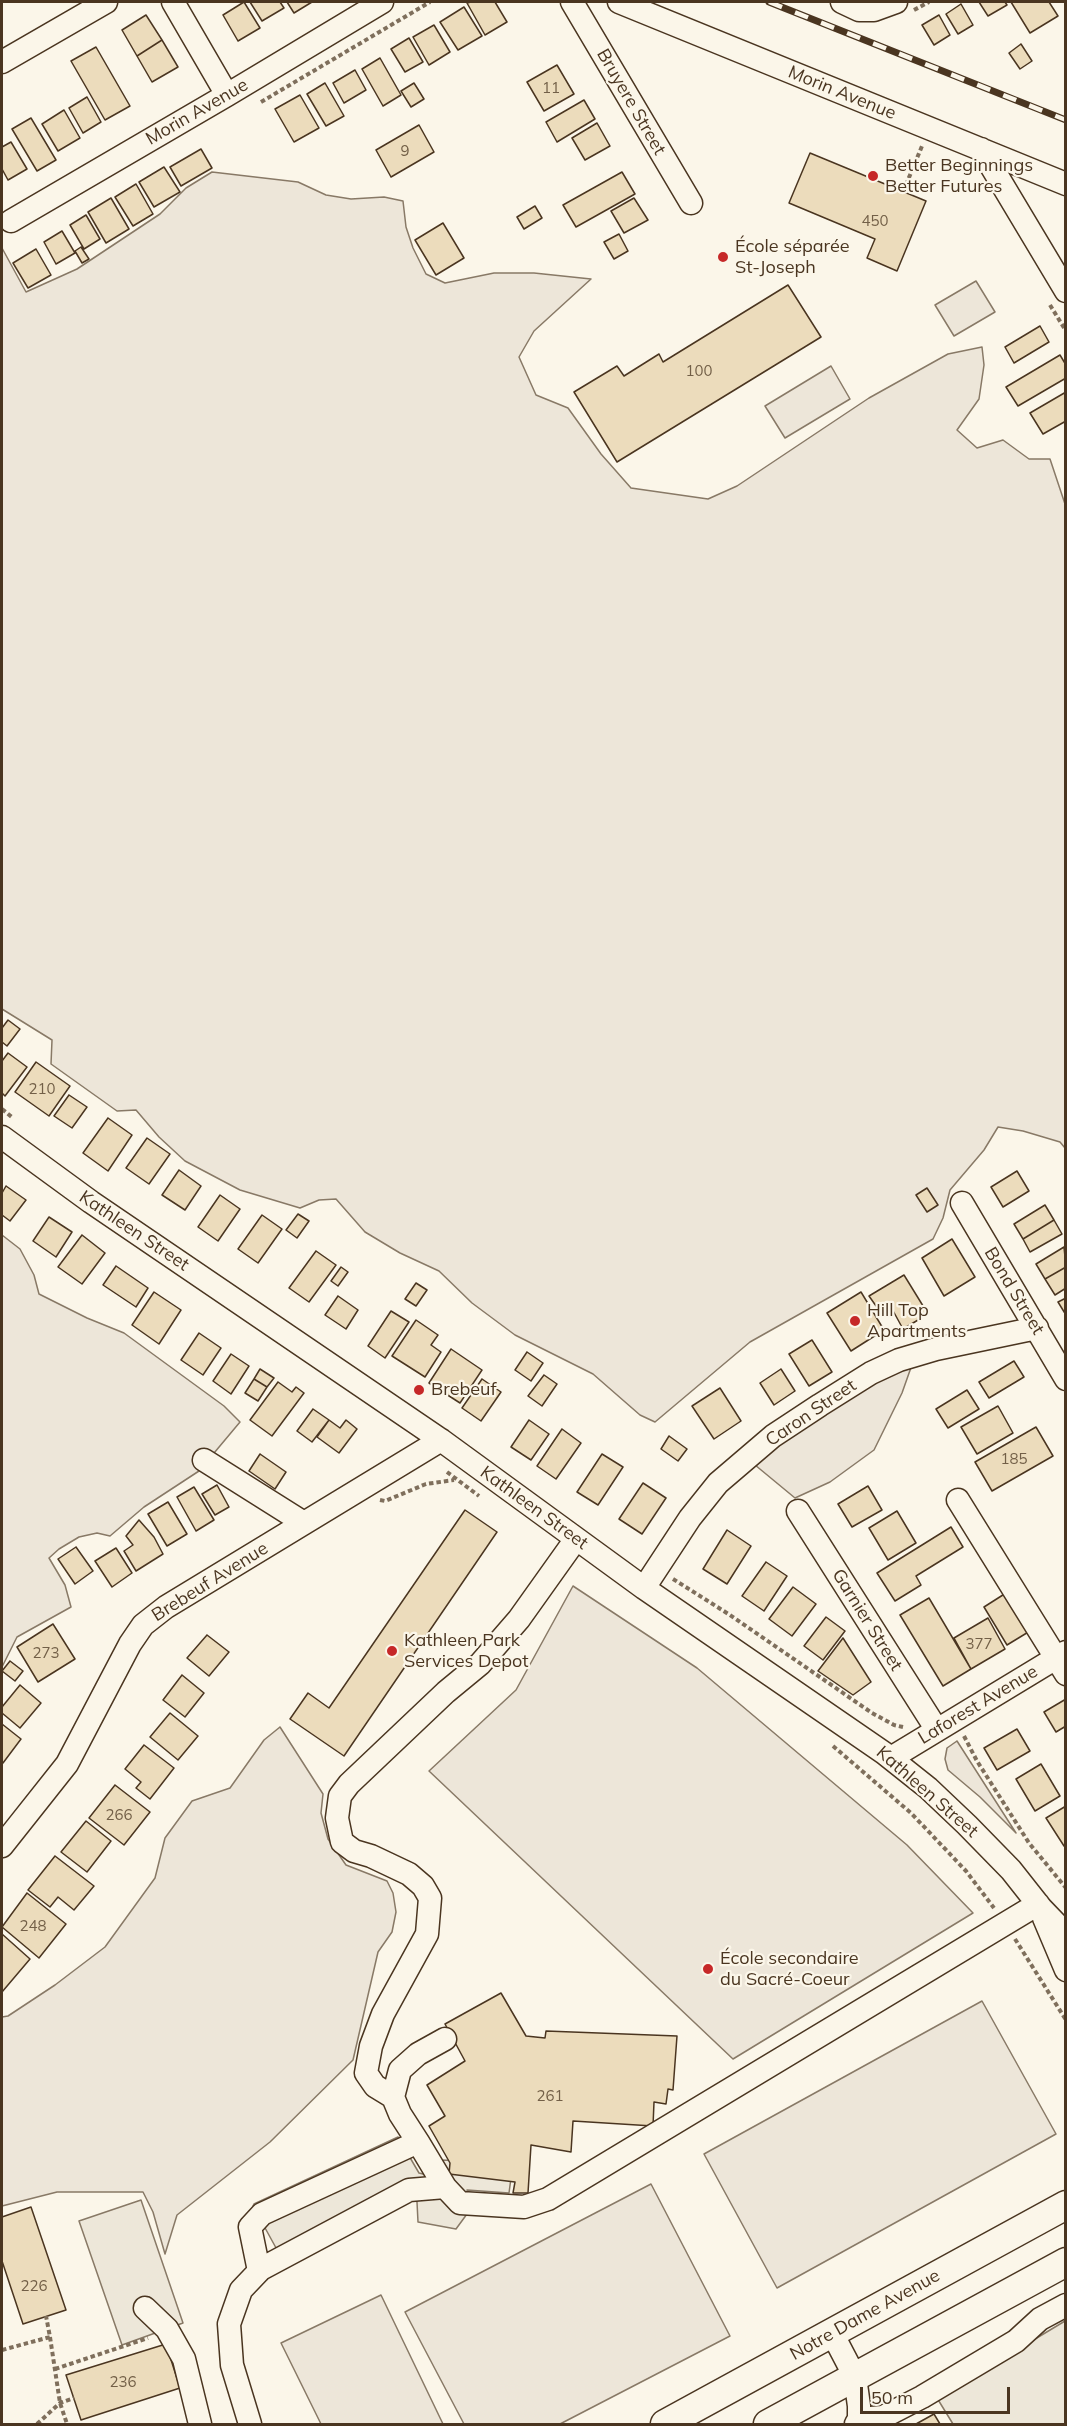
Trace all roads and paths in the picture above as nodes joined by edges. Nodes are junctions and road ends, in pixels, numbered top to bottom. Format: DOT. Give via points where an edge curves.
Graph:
graph roads {
  1 [pos="106,2"];
  2 [pos="173,2"];
  3 [pos="382,2"];
  4 [pos="430,2"];
  5 [pos="572,2"];
  6 [pos="619,2"];
  7 [pos="842,2"];
  8 [pos="896,2"];
  9 [pos="2,63"];
  10 [pos="227,95"];
  11 [pos="261,102"];
  12 [pos="912,141"];
  13 [pos="922,146"];
  14 [pos="932,149"];
  15 [pos="981,149"];
  16 [pos="1065,184"];
  17 [pos="903,192"];
  18 [pos="690,203"];
  19 [pos="11,221"];
  20 [pos="1057,296"];
  21 [pos="1065,331"];
  22 [pos="2,1109"];
  23 [pos="20,1123"];
  24 [pos="2,1137"];
  25 [pos="962,1203"];
  26 [pos="1037,1328"];
  27 [pos="1065,1379"];
  28 [pos="441,1440"];
  29 [pos="204,1460"];
  30 [pos="454,1480"];
  31 [pos="353,1494"];
  32 [pos="958,1500"];
  33 [pos="798,1511"];
  34 [pos="304,1523"];
  35 [pos="576,1539"];
  36 [pos="657,1569"];
  37 [pos="644,1588"];
  38 [pos="1062,1661"];
  39 [pos="940,1722"];
  40 [pos="891,1758"];
  41 [pos="2,1846"];
  42 [pos="1065,1888"];
  43 [pos="1053,1917"];
  44 [pos="1065,1970"];
  45 [pos="445,2039"];
  46 [pos="393,2097"];
  47 [pos="418,2142"];
  48 [pos="445,2187"];
  49 [pos="1065,2205"];
  50 [pos="1065,2262"];
  51 [pos="259,2271"];
  52 [pos="1065,2305"];
  53 [pos="145,2308"];
  54 [pos="45,2316"];
  55 [pos="169,2332"];
  56 [pos="832,2333"];
  57 [pos="50,2337"];
  58 [pos="2,2350"];
  59 [pos="55,2369"];
  60 [pos="855,2377"];
  61 [pos="74,2398"];
  62 [pos="60,2403"];
  63 [pos="857,2422"];
  64 [pos="37,2424"];
  65 [pos="67,2424"];
  66 [pos="200,2424"];
  67 [pos="250,2424"];
  68 [pos="665,2424"];
  69 [pos="768,2424"];
  1 -- 9 [label="street"];
  2 -- 10 [label="street"];
  3 -- 10 [label="street, Morin Avenue"];
  4 -- 11 [label="path"];
  5 -- 18 [label="street, Bruyere Street"];
  6 -- 15 [label="street, Morin Avenue"];
  7 -- 8 [label="street" via="859,10 874,10"];
  10 -- 19 [label="street, Morin Avenue"];
  12 -- 13 [label="path"];
  13 -- 14 [label="path"];
  13 -- 17 [label="path"];
  15 -- 16 [label="street, Morin Avenue"];
  15 -- 20 [label="street"];
  20 -- 21 [label="path"];
  22 -- 23 [label="path"];
  24 -- 28 [label="street, Kathleen Street"];
  25 -- 26 [label="street, Bond Street"];
  26 -- 27 [label="street, Bond Street"];
  26 -- 36 [label="street, Caron Street" via="936,1348 899,1360 820,1405 773,1436 718,1483"];
  28 -- 31 [label="street, Brebeuf Avenue"];
  28 -- 35 [label="street, Kathleen Street"];
  29 -- 34 [label="street"];
  30 -- 31 [label="path" via="426,1484 385,1501"];
  31 -- 34 [label="street, Brebeuf Avenue"];
  32 -- 38 [label="street"];
  33 -- 39 [label="street, Garnier Street"];
  34 -- 41 [label="street, Brebeuf Avenue" via="143,1625 129,1644 67,1764"];
  35 -- 37 [label="street, Kathleen Street"];
  35 -- 46 [label="street" via="519,1619 480,1664 348,1784 340,1796 337,1818 342,1842 409,1874 430,1898 427,1934 383,2014 371,2046 366,2073 375,2086"];
  36 -- 37 [label="street, Caron Street"];
  36 -- 39 [label="path" via="894,1725 907,1728"];
  37 -- 40 [label="street, Kathleen Street"];
  38 -- 39 [label="street, Laforest Avenue"];
  39 -- 40 [label="street, Laforest Avenue"];
  39 -- 42 [label="path" via="977,1761 1029,1843"];
  40 -- 43 [label="street, Kathleen Street" via="967,1824"];
  43 -- 44 [label="street, Kathleen Street"];
  43 -- 48 [label="street" via="548,2199 525,2206 460,2203"];
  45 -- 46 [label="street" via="400,2070"];
  46 -- 47 [label="street"];
  47 -- 48 [label="street"];
  47 -- 51 [label="street" via="262,2214 250,2227"];
  48 -- 51 [label="street" via="409,2190"];
  49 -- 56 [label="main road, Notre Dame Avenue"];
  50 -- 60 [label="main road"];
  51 -- 67 [label="street" via="242,2290 229,2324 232,2366"];
  52 -- 63 [label="street" via="1040,2319 1011,2344 922,2397 883,2417"];
  53 -- 55 [label="street"];
  54 -- 57 [label="path"];
  55 -- 59 [label="path"];
  55 -- 66 [label="street" via="184,2359"];
  56 -- 60 [label="street"];
  56 -- 68 [label="main road, Notre Dame Avenue"];
  57 -- 58 [label="path"];
  57 -- 59 [label="path"];
  59 -- 62 [label="path"];
  60 -- 63 [label="street"];
  60 -- 69 [label="main road"];
  61 -- 62 [label="path"];
  62 -- 64 [label="path"];
  62 -- 65 [label="path"];
}
